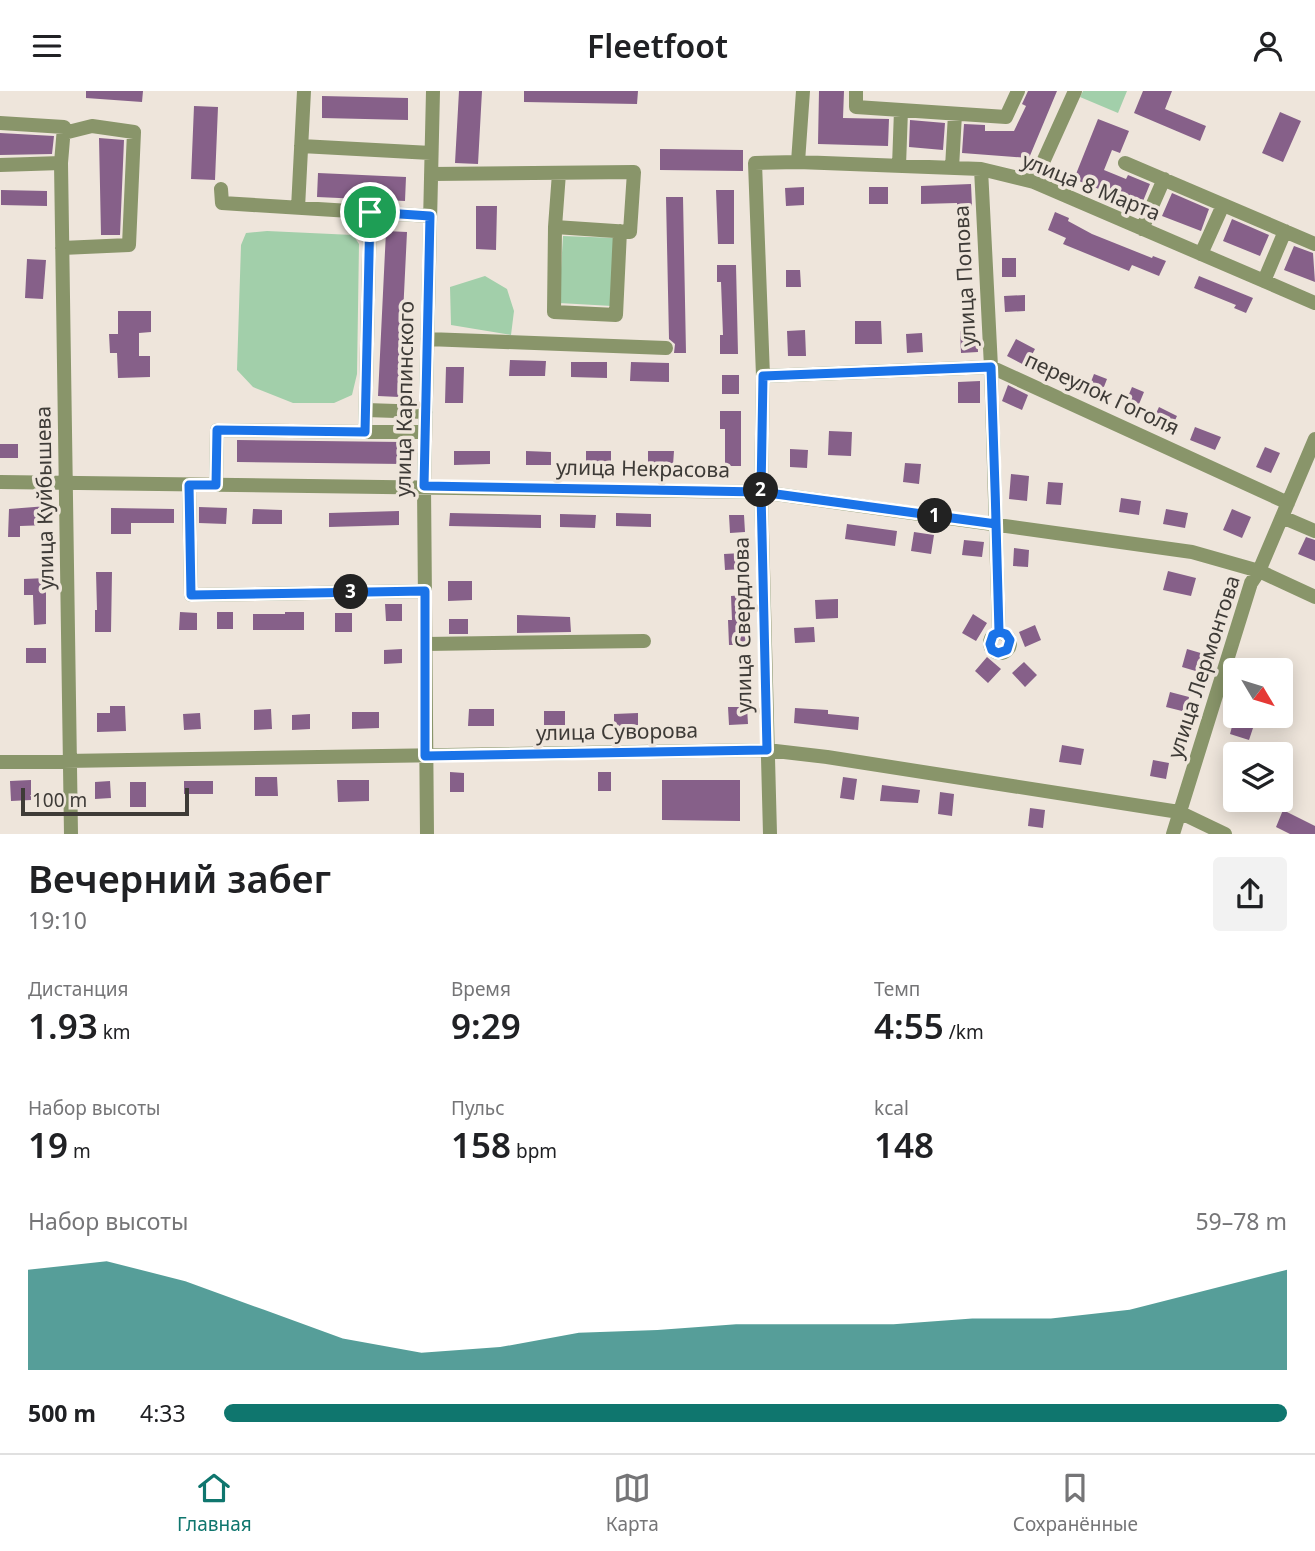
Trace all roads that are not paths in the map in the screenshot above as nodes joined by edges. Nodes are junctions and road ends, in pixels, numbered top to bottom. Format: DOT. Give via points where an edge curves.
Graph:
graph roads {
  1 [pos="304,91"];
  2 [pos="432,91"];
  3 [pos="803,91"];
  4 [pos="856,91"];
  5 [pos="1018,91"];
  6 [pos="1074,91"];
  7 [pos="901,110"];
  8 [pos="955,114"];
  9 [pos="0,123"];
  10 [pos="64,133"];
  11 [pos="301,146"];
  12 [pos="431,153"];
  13 [pos="799,162"];
  14 [pos="61,163"];
  15 [pos="755,163"];
  16 [pos="1125,163"];
  17 [pos="0,165"];
  18 [pos="899,166"];
  19 [pos="952,168"];
  20 [pos="981,169"];
  21 [pos="559,173"];
  22 [pos="431,174"];
  23 [pos="1164,179"];
  24 [pos="1034,182"];
  25 [pos="221,189"];
  26 [pos="1223,205"];
  27 [pos="298,208"];
  28 [pos="370,212"];
  29 [pos="430,216"];
  30 [pos="555,227"];
  31 [pos="1142,229"];
  32 [pos="620,231"];
  33 [pos="1285,231"];
  34 [pos="1315,244"];
  35 [pos="62,248"];
  36 [pos="1201,254"];
  37 [pos="1264,281"];
  38 [pos="1315,303"];
  39 [pos="427,339"];
  40 [pos="666,348"];
  41 [pos="991,367"];
  42 [pos="763,376"];
  43 [pos="366,410"];
  44 [pos="426,412"];
  45 [pos="365,432"];
  46 [pos="425,432"];
  47 [pos="1315,439"];
  48 [pos="0,482"];
  49 [pos="66,482"];
  50 [pos="189,485"];
  51 [pos="216,485"];
  52 [pos="424,486"];
  53 [pos="761,492"];
  54 [pos="1285,510"];
  55 [pos="996,524"];
  56 [pos="1315,531"];
  57 [pos="1259,571"];
  58 [pos="425,591"];
  59 [pos="1315,597"];
  60 [pos="999,632"];
  61 [pos="644,641"];
  62 [pos="426,643"];
  63 [pos="767,750"];
  64 [pos="425,756"];
  65 [pos="70,761"];
  66 [pos="0,762"];
  67 [pos="1179,812"];
  68 [pos="71,834"];
  69 [pos="427,834"];
  70 [pos="769,834"];
  71 [pos="1172,834"];
  72 [pos="1225,834"];
  1 -- 11 [label="street"];
  2 -- 12 [label="street, улица Карпинского"];
  3 -- 13 [label="street"];
  4 -- 7 [label="street" via="856,107"];
  5 -- 8 [label="street" via="1006,117"];
  6 -- 24 [label="street"];
  7 -- 8 [label="street"];
  7 -- 18 [label="street"];
  8 -- 19 [label="street"];
  9 -- 10 [label="street" via="64,127"];
  10 -- 14 [label="street, улица Куйбышева"];
  10 -- 35 [label="street" via="92,126 134,132 129,245"];
  11 -- 12 [label="street"];
  11 -- 27 [label="street"];
  12 -- 22 [label="street, улица Карпинского"];
  13 -- 15 [label="street, улица 8 Марта"];
  13 -- 18 [label="street, улица 8 Марта"];
  14 -- 17 [label="street"];
  14 -- 35 [label="street, улица Куйбышева"];
  15 -- 42 [label="street, улица Свердлова"];
  16 -- 23 [label="street"];
  18 -- 19 [label="street, улица 8 Марта"];
  19 -- 20 [label="street, улица 8 Марта"];
  20 -- 24 [label="street, улица 8 Марта"];
  20 -- 41 [label="street, улица Попова"];
  21 -- 22 [label="street"];
  21 -- 30 [label="street"];
  21 -- 32 [label="street" via="634,173 630,232"];
  22 -- 29 [label="street, улица Карпинского"];
  23 -- 26 [label="street"];
  23 -- 31 [label="street"];
  24 -- 31 [label="street, улица 8 Марта"];
  25 -- 27 [label="street" via="222,203"];
  26 -- 33 [label="street"];
  26 -- 36 [label="street"];
  27 -- 28 [label="street"];
  28 -- 29 [label="street"];
  28 -- 43 [label="street"];
  29 -- 39 [label="street, улица Карпинского"];
  30 -- 32 [label="street"];
  30 -- 32 [label="street" via="554,311 616,315"];
  31 -- 36 [label="street, улица 8 Марта"];
  33 -- 34 [label="street"];
  33 -- 37 [label="street"];
  35 -- 49 [label="street, улица Куйбышева"];
  36 -- 37 [label="street, улица 8 Марта"];
  37 -- 38 [label="street, улица 8 Марта"];
  39 -- 40 [label="street"];
  39 -- 44 [label="street, улица Карпинского"];
  41 -- 42 [label="street, переулок Гоголя"];
  41 -- 54 [label="street, переулок Гоголя"];
  41 -- 55 [label="street, улица Попова"];
  42 -- 53 [label="street, улица Свердлова"];
  43 -- 44 [label="street"];
  43 -- 45 [label="street"];
  44 -- 46 [label="street, улица Карпинского"];
  45 -- 46 [label="street"];
  45 -- 51 [label="street" via="217,430"];
  46 -- 52 [label="street, улица Карпинского"];
  47 -- 54 [label="street, улица Лермонтова"];
  48 -- 49 [label="street, улица Некрасова"];
  49 -- 50 [label="street, улица Некрасова"];
  49 -- 65 [label="street, улица Куйбышева"];
  50 -- 51 [label="street, улица Некрасова"];
  50 -- 58 [label="street" via="191,595"];
  51 -- 52 [label="street, улица Некрасова"];
  52 -- 53 [label="street, улица Некрасова"];
  52 -- 58 [label="street, улица Карпинского"];
  53 -- 55 [label="street, улица Некрасова"];
  53 -- 63 [label="street, улица Свердлова"];
  54 -- 56 [label="street, переулок Гоголя"];
  54 -- 57 [label="street, улица Лермонтова"];
  55 -- 57 [label="street, улица Некрасова" via="1192,552"];
  55 -- 60 [label="street, улица Попова"];
  57 -- 59 [label="street, улица Некрасова"];
  57 -- 67 [label="street, улица Лермонтова" via="1251,583"];
  58 -- 62 [label="street, улица Карпинского"];
  61 -- 62 [label="street"];
  62 -- 64 [label="street, улица Карпинского"];
  63 -- 64 [label="street, улица Суворова"];
  63 -- 67 [label="street, улица Суворова"];
  63 -- 70 [label="street, улица Свердлова"];
  64 -- 65 [label="street, улица Суворова"];
  64 -- 69 [label="street, улица Карпинского"];
  65 -- 66 [label="street, улица Суворова"];
  65 -- 68 [label="street, улица Куйбышева"];
  67 -- 71 [label="street, улица Лермонтова"];
  67 -- 72 [label="street, улица Суворова"];
}
